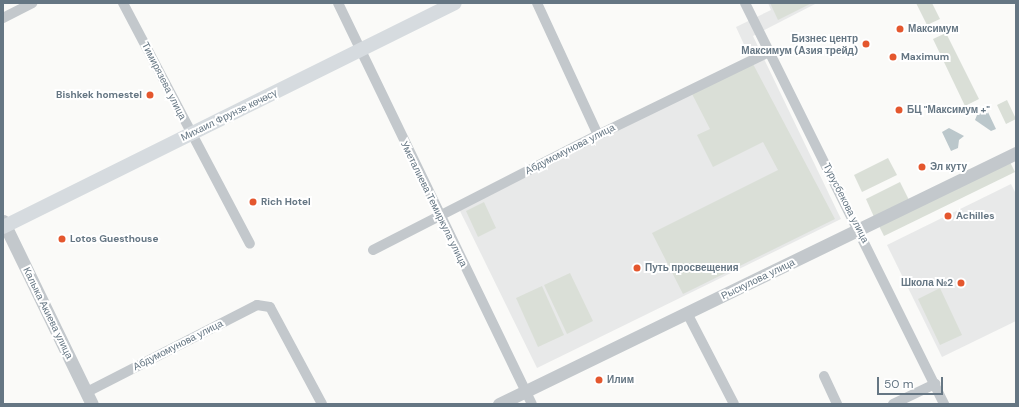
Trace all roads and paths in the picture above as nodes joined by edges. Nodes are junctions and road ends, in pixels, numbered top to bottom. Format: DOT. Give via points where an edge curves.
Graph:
graph roads {
  1 [pos="32,3"];
  2 [pos="123,3"];
  3 [pos="338,3"];
  4 [pos="455,3"];
  5 [pos="537,3"];
  6 [pos="745,3"];
  7 [pos="3,18"];
  8 [pos="361,50"];
  9 [pos="769,52"];
  10 [pos="191,133"];
  11 [pos="598,135"];
  12 [pos="1016,153"];
  13 [pos="439,216"];
  14 [pos="4,224"];
  15 [pos="860,229"];
  16 [pos="250,244"];
  17 [pos="373,250"];
  18 [pos="687,313"];
  19 [pos="824,376"];
  20 [pos="934,384"];
  21 [pos="526,392"];
  22 [pos="89,398"];
  23 [pos="322,404"];
  24 [pos="499,404"];
  25 [pos="532,404"];
  26 [pos="734,404"];
  27 [pos="837,404"];
  28 [pos="893,404"];
  29 [pos="944,404"];
  1 -- 7 [label="street"];
  2 -- 10 [label="street, Тимирязева улица"];
  3 -- 8 [label="street, Уметалиева Темиркула улица"];
  4 -- 8 [label="main road, Михаил Фрунзе көчөсү"];
  5 -- 11 [label="street"];
  6 -- 9 [label="street, Турусбекова улица"];
  8 -- 10 [label="main road, Михаил Фрунзе көчөсү"];
  8 -- 13 [label="street, Уметалиева Темиркула улица"];
  9 -- 11 [label="street, Абдумомунова улица"];
  9 -- 15 [label="street, Турусбекова улица"];
  10 -- 14 [label="main road, Михаил Фрунзе көчөсү"];
  10 -- 16 [label="street, Тимирязева улица"];
  11 -- 13 [label="street, Абдумомунова улица"];
  12 -- 15 [label="street, Рыскулова улица"];
  13 -- 17 [label="street, Абдумомунова улица"];
  13 -- 21 [label="street, Уметалиева Темиркула улица"];
  14 -- 22 [label="street, Калыка Акиева улица"];
  15 -- 18 [label="street, Рыскулова улица"];
  15 -- 20 [label="street, Турусбекова улица"];
  18 -- 21 [label="street, Рыскулова улица"];
  18 -- 26 [label="street"];
  19 -- 27 [label="street"];
  20 -- 28 [label="street"];
  20 -- 29 [label="street, Турусбекова улица"];
  21 -- 24 [label="street, Рыскулова улица"];
  21 -- 25 [label="street, Уметалиева Темиркула улица"];
  22 -- 23 [label="street, Абдумомунова улица" via="257,305 270,308"];
}
